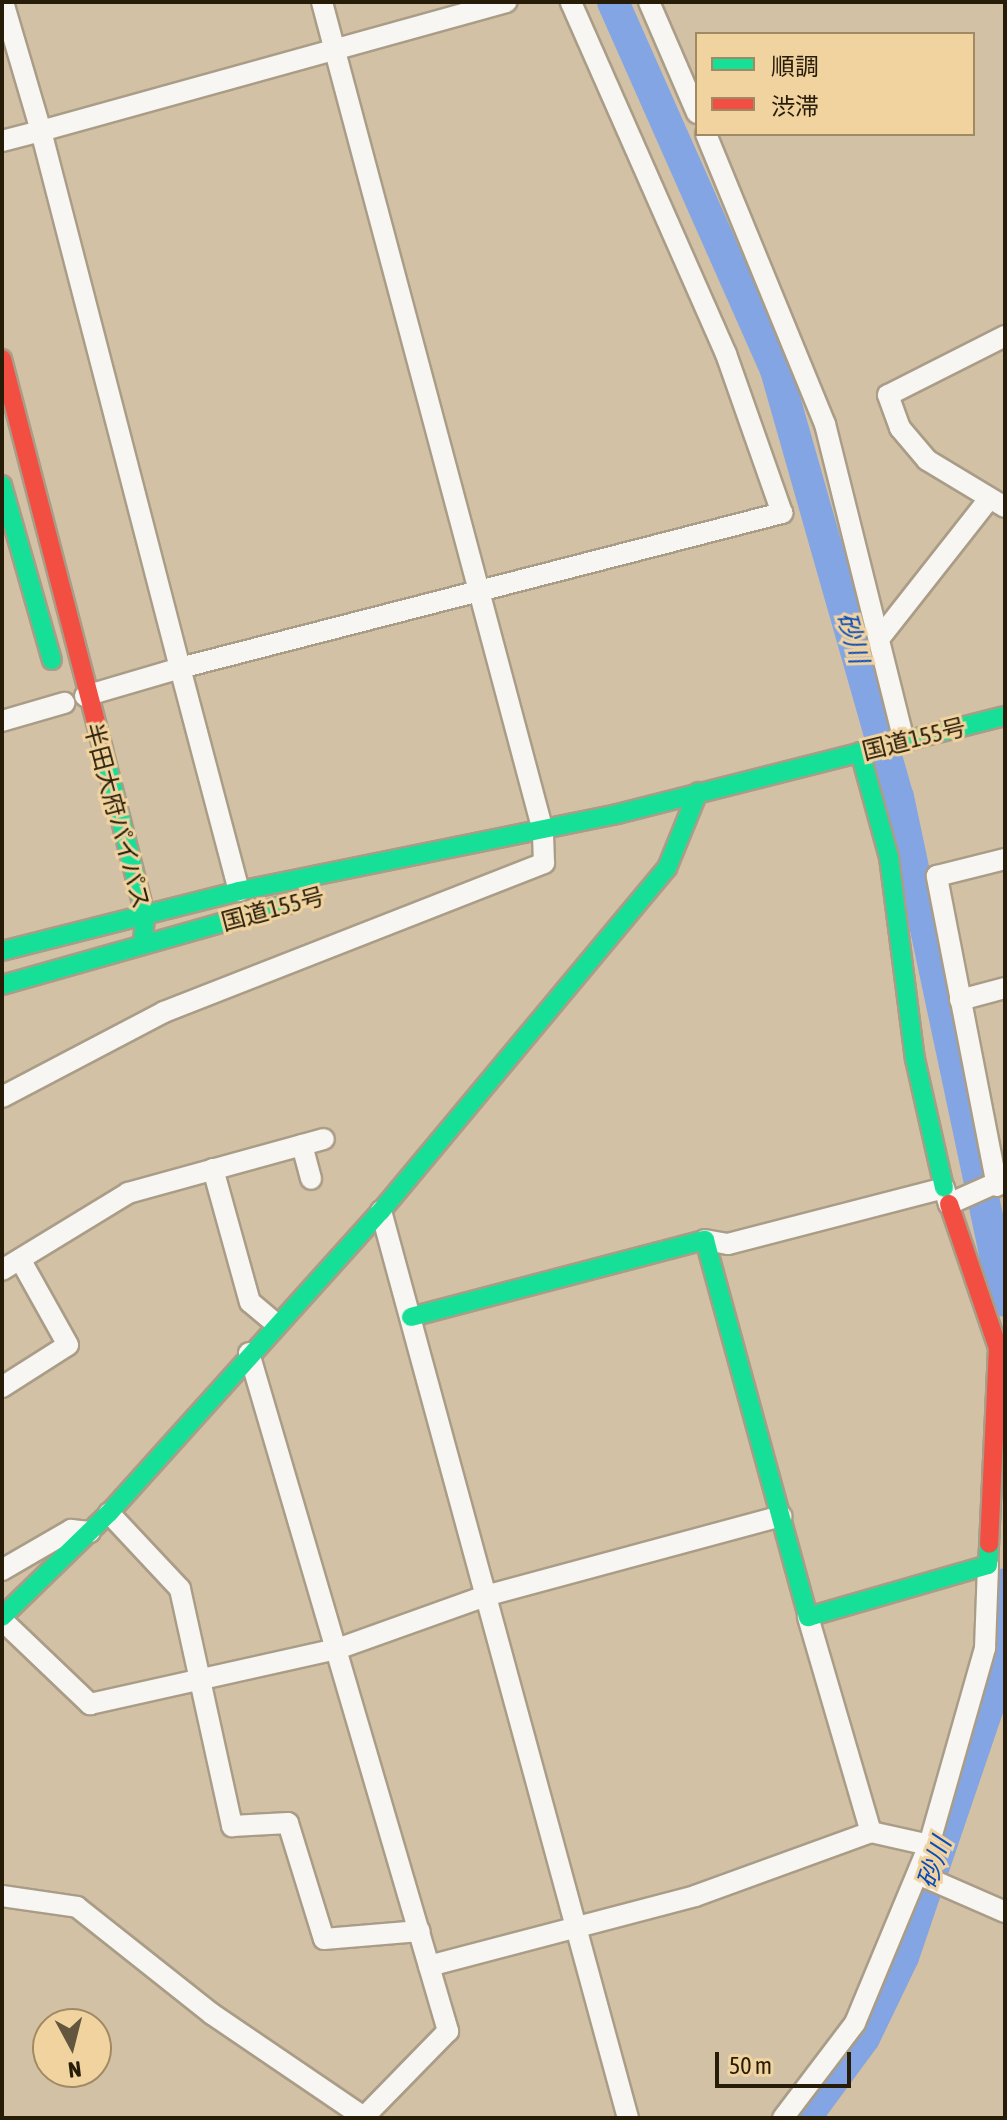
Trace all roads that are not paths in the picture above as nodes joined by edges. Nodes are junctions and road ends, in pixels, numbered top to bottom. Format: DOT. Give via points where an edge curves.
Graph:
graph roads {
  1 [pos="3,2"];
  2 [pos="322,2"];
  3 [pos="506,2"];
  4 [pos="571,2"];
  5 [pos="649,2"];
  6 [pos="336,49"];
  7 [pos="695,108"];
  8 [pos="41,131"];
  9 [pos="707,136"];
  10 [pos="2,141"];
  11 [pos="1005,336"];
  12 [pos="2,359"];
  13 [pos="2,485"];
  14 [pos="998,502"];
  15 [pos="481,594"];
  16 [pos="882,635"];
  17 [pos="180,668"];
  18 [pos="62,696"];
  19 [pos="85,696"];
  20 [pos="1005,716"];
  21 [pos="2,721"];
  22 [pos="904,742"];
  23 [pos="861,752"];
  24 [pos="698,792"];
  25 [pos="543,831"];
  26 [pos="1005,859"];
  27 [pos="239,891"];
  28 [pos="121,914"];
  29 [pos="145,915"];
  30 [pos="143,944"];
  31 [pos="2,951"];
  32 [pos="2,985"];
  33 [pos="1005,988"];
  34 [pos="960,1000"];
  35 [pos="2,1097"];
  36 [pos="324,1139"];
  37 [pos="302,1145"];
  38 [pos="213,1169"];
  39 [pos="311,1179"];
  40 [pos="999,1184"];
  41 [pos="948,1199"];
  42 [pos="381,1211"];
  43 [pos="705,1240"];
  44 [pos="20,1259"];
  45 [pos="2,1270"];
  46 [pos="411,1317"];
  47 [pos="276,1324"];
  48 [pos="1001,1348"];
  49 [pos="249,1353"];
  50 [pos="2,1387"];
  51 [pos="109,1513"];
  52 [pos="781,1516"];
  53 [pos="90,1532"];
  54 [pos="988,1565"];
  55 [pos="2,1570"];
  56 [pos="485,1596"];
  57 [pos="808,1617"];
  58 [pos="2,1619"];
  59 [pos="340,1648"];
  60 [pos="200,1676"];
  61 [pos="871,1832"];
  62 [pos="929,1845"];
  63 [pos="918,1874"];
  64 [pos="2,1896"];
  65 [pos="1005,1912"];
  66 [pos="578,1927"];
  67 [pos="420,1931"];
  68 [pos="429,1966"];
  69 [pos="365,2118"];
  70 [pos="628,2118"];
  71 [pos="783,2118"];
  1 -- 8 [label="street"];
  2 -- 6 [label="street"];
  3 -- 6 [label="street"];
  4 -- 15 [label="street" via="726,354 782,513"];
  5 -- 7 [label="street"];
  6 -- 8 [label="street"];
  6 -- 15 [label="street"];
  8 -- 10 [label="street"];
  8 -- 17 [label="street"];
  9 -- 16 [label="street" via="825,424"];
  11 -- 14 [label="street" via="888,395 900,428 927,460"];
  12 -- 19 [label="main road, 半田大府パイパス"];
  13 -- 18 [label="main road"];
  14 -- 16 [label="street"];
  15 -- 17 [label="street"];
  15 -- 25 [label="street"];
  16 -- 22 [label="street"];
  17 -- 19 [label="street"];
  17 -- 27 [label="street"];
  18 -- 21 [label="street"];
  19 -- 29 [label="main road, 半田大府パイパス"];
  20 -- 22 [label="main road, 国道155号"];
  22 -- 23 [label="main road, 国道155号"];
  23 -- 24 [label="main road, 国道155号"];
  23 -- 41 [label="main road" via="889,857 915,1059"];
  24 -- 25 [label="main road, 国道155号"];
  24 -- 42 [label="main road" via="667,868"];
  25 -- 27 [label="main road, 国道155号"];
  25 -- 30 [label="main road, 国道155号" via="492,851"];
  25 -- 35 [label="street" via="544,863 164,1012"];
  26 -- 34 [label="street" via="937,876"];
  27 -- 29 [label="main road, 国道155号"];
  28 -- 29 [label="main road, 国道155号"];
  28 -- 30 [label="main road, 半田大府パイパス"];
  28 -- 31 [label="main road, 国道155号"];
  29 -- 30 [label="main road, 半田大府パイパス"];
  30 -- 32 [label="main road, 国道155号"];
  33 -- 34 [label="street"];
  34 -- 40 [label="street"];
  36 -- 37 [label="street"];
  37 -- 38 [label="street"];
  37 -- 39 [label="street"];
  38 -- 44 [label="street" via="128,1193"];
  38 -- 47 [label="street" via="250,1302"];
  40 -- 41 [label="street"];
  41 -- 43 [label="street" via="728,1244"];
  41 -- 48 [label="main road"];
  42 -- 46 [label="street"];
  42 -- 47 [label="main road"];
  43 -- 46 [label="main road"];
  43 -- 52 [label="main road"];
  44 -- 45 [label="street"];
  44 -- 50 [label="street" via="68,1345"];
  46 -- 56 [label="street"];
  47 -- 49 [label="main road"];
  48 -- 54 [label="main road"];
  49 -- 51 [label="main road"];
  49 -- 59 [label="street"];
  51 -- 53 [label="main road"];
  51 -- 60 [label="street" via="180,1589"];
  52 -- 56 [label="street"];
  52 -- 57 [label="main road"];
  53 -- 55 [label="street" via="71,1530"];
  53 -- 58 [label="main road"];
  54 -- 57 [label="main road"];
  54 -- 62 [label="street" via="985,1648"];
  56 -- 59 [label="street"];
  56 -- 66 [label="street"];
  57 -- 61 [label="street"];
  58 -- 60 [label="street" via="90,1704"];
  59 -- 60 [label="street"];
  59 -- 67 [label="street"];
  60 -- 67 [label="street" via="232,1826 288,1823 324,1939"];
  61 -- 62 [label="street"];
  61 -- 66 [label="street" via="695,1896"];
  62 -- 63 [label="street"];
  63 -- 65 [label="street"];
  63 -- 71 [label="street" via="855,2023"];
  64 -- 69 [label="street" via="77,1907 212,2014"];
  66 -- 68 [label="street"];
  66 -- 70 [label="street"];
  67 -- 68 [label="street"];
  68 -- 69 [label="street" via="448,2031"];
}
